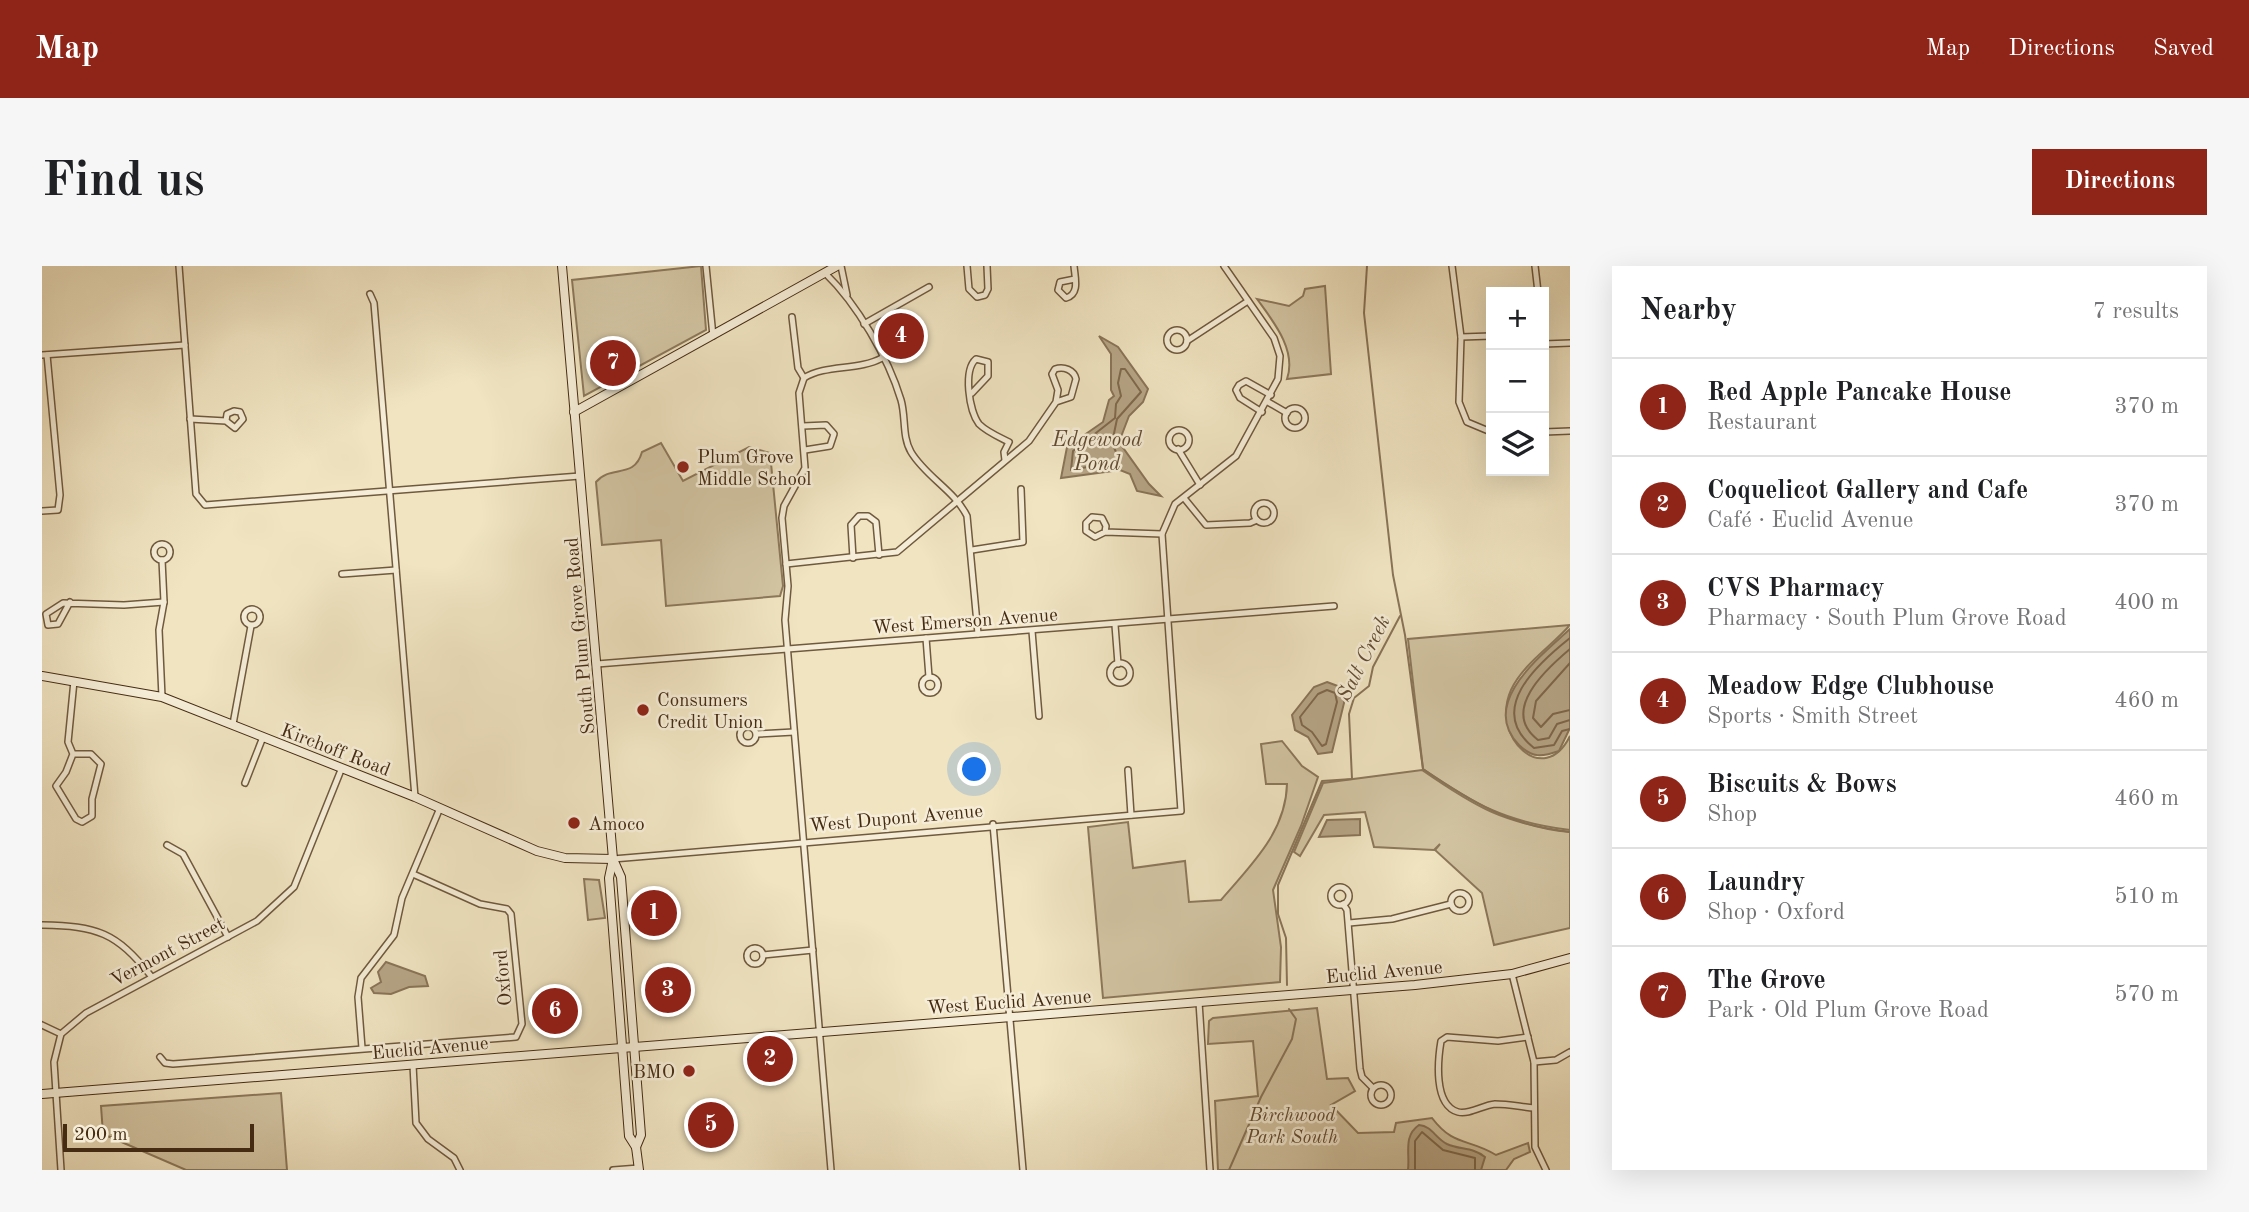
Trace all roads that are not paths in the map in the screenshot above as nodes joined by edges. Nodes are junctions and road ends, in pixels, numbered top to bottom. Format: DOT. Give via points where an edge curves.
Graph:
graph roads {
  1 [pos="179,266"];
  2 [pos="562,266"];
  3 [pos="706,266"];
  4 [pos="839,266"];
  5 [pos="967,266"];
  6 [pos="987,266"];
  7 [pos="1074,266"];
  8 [pos="1224,266"];
  9 [pos="1452,266"];
  10 [pos="1535,266"];
  11 [pos="825,273"];
  12 [pos="1075,279"];
  13 [pos="929,287"];
  14 [pos="1537,287"];
  15 [pos="370,294"];
  16 [pos="847,295"];
  17 [pos="1248,301"];
  18 [pos="792,317"];
  19 [pos="864,324"];
  20 [pos="713,336"];
  21 [pos="1486,336"];
  22 [pos="1461,337"];
  23 [pos="1187,341"];
  24 [pos="1570,343"];
  25 [pos="1549,344"];
  26 [pos="185,345"];
  27 [pos="44,355"];
  28 [pos="882,358"];
  29 [pos="804,378"];
  30 [pos="972,393"];
  31 [pos="1271,395"];
  32 [pos="1056,402"];
  33 [pos="1268,402"];
  34 [pos="574,412"];
  35 [pos="1262,412"];
  36 [pos="1287,413"];
  37 [pos="190,419"];
  38 [pos="226,421"];
  39 [pos="803,426"];
  40 [pos="1486,431"];
  41 [pos="1570,431"];
  42 [pos="1549,432"];
  43 [pos="1009,442"];
  44 [pos="1021,447"];
  45 [pos="1178,449"];
  46 [pos="805,450"];
  47 [pos="1005,460"];
  48 [pos="582,476"];
  49 [pos="1200,485"];
  50 [pos="1021,489"];
  51 [pos="390,491"];
  52 [pos="1184,498"];
  53 [pos="958,501"];
  54 [pos="42,511"];
  55 [pos="1257,520"];
  56 [pos="1105,532"];
  57 [pos="1162,534"];
  58 [pos="972,550"];
  59 [pos="879,555"];
  60 [pos="853,558"];
  61 [pos="162,560"];
  62 [pos="786,564"];
  63 [pos="396,570"];
  64 [pos="342,574"];
  65 [pos="164,602"];
  66 [pos="70,603"];
  67 [pos="1334,606"];
  68 [pos="1167,620"];
  69 [pos="1115,625"];
  70 [pos="251,626"];
  71 [pos="1032,631"];
  72 [pos="978,634"];
  73 [pos="926,638"];
  74 [pos="788,650"];
  75 [pos="597,664"];
  76 [pos="1118,664"];
  77 [pos="42,676"];
  78 [pos="929,677"];
  79 [pos="74,681"];
  80 [pos="162,697"];
  81 [pos="1038,716"];
  82 [pos="233,724"];
  83 [pos="794,732"];
  84 [pos="757,734"];
  85 [pos="263,737"];
  86 [pos="73,754"];
  87 [pos="341,770"];
  88 [pos="1128,770"];
  89 [pos="245,783"];
  90 [pos="415,797"];
  91 [pos="440,808"];
  92 [pos="1131,815"];
  93 [pos="993,824"];
  94 [pos="804,841"];
  95 [pos="167,845"];
  96 [pos="613,859"];
  97 [pos="413,874"];
  98 [pos="1343,904"];
  99 [pos="1451,904"];
  100 [pos="1349,923"];
  101 [pos="42,925"];
  102 [pos="228,937"];
  103 [pos="813,950"];
  104 [pos="763,955"];
  105 [pos="1570,958"];
  106 [pos="1512,974"];
  107 [pos="151,976"];
  108 [pos="1353,988"];
  109 [pos="1199,1002"];
  110 [pos="1010,1016"];
  111 [pos="42,1025"];
  112 [pos="820,1032"];
  113 [pos="61,1034"];
  114 [pos="1528,1037"];
  115 [pos="635,1047"];
  116 [pos="362,1048"];
  117 [pos="621,1048"];
  118 [pos="1570,1052"];
  119 [pos="160,1057"];
  120 [pos="1534,1062"];
  121 [pos="413,1065"];
  122 [pos="1373,1088"];
  123 [pos="55,1093"];
  124 [pos="42,1094"];
  125 [pos="1534,1108"];
  126 [pos="636,1147"];
  127 [pos="639,1169"];
  128 [pos="61,1170"];
  129 [pos="460,1170"];
  130 [pos="613,1170"];
  131 [pos="831,1170"];
  132 [pos="1023,1170"];
  133 [pos="1210,1170"];
  134 [pos="1546,1170"];
  1 -- 26 [label="street"];
  2 -- 34 [label="main road, South Plum Grove Road"];
  3 -- 20 [label="street"];
  4 -- 11 [label="main road"];
  4 -- 16 [label="street"];
  5 -- 6 [label="street" via="969,289 978,297 988,289"];
  7 -- 12 [label="street"];
  8 -- 17 [label="street"];
  9 -- 22 [label="street"];
  10 -- 14 [label="street"];
  11 -- 16 [label="street"];
  11 -- 20 [label="main road"];
  13 -- 19 [label="street"];
  15 -- 51 [label="street"];
  16 -- 19 [label="street"];
  17 -- 23 [label="street"];
  17 -- 31 [label="street" via="1277,346 1280,366"];
  18 -- 29 [label="street" via="798,368"];
  19 -- 28 [label="street"];
  20 -- 34 [label="main road"];
  21 -- 22 [label="street"];
  22 -- 40 [label="street" via="1459,402 1467,422"];
  24 -- 25 [label="street"];
  26 -- 27 [label="street"];
  26 -- 37 [label="street"];
  27 -- 54 [label="street" via="58,510"];
  28 -- 29 [label="street" via="861,368 812,373"];
  28 -- 53 [label="street" via="902,404 909,449 923,469"];
  29 -- 39 [label="street" via="799,393"];
  30 -- 30 [label="street" via="988,376 988,362 983,359 976,359 968,371"];
  30 -- 43 [label="street" via="976,419"];
  31 -- 33 [label="street"];
  31 -- 35 [label="street" via="1246,381 1238,385 1240,398"];
  32 -- 32 [label="street" via="1071,397 1076,379 1063,368 1052,374 1058,390"];
  32 -- 44 [label="street"];
  33 -- 35 [label="street"];
  33 -- 36 [label="street"];
  34 -- 48 [label="main road, South Plum Grove Road"];
  35 -- 49 [label="street" via="1236,456"];
  37 -- 38 [label="street"];
  37 -- 51 [label="street" via="197,494 200,502 211,506"];
  39 -- 46 [label="street"];
  39 -- 46 [label="street" via="826,425 834,434 830,446"];
  41 -- 42 [label="street"];
  43 -- 44 [label="street"];
  43 -- 47 [label="street"];
  44 -- 47 [label="street"];
  45 -- 49 [label="street"];
  46 -- 62 [label="street" via="804,472 782,511"];
  47 -- 53 [label="street"];
  48 -- 51 [label="street"];
  48 -- 75 [label="main road, South Plum Grove Road"];
  49 -- 52 [label="street"];
  50 -- 58 [label="street" via="1023,542"];
  51 -- 63 [label="street"];
  52 -- 55 [label="street" via="1206,525"];
  52 -- 57 [label="street" via="1175,504"];
  53 -- 58 [label="street" via="970,523"];
  53 -- 59 [label="street" via="897,552"];
  56 -- 57 [label="street"];
  57 -- 68 [label="street"];
  58 -- 72 [label="street"];
  59 -- 60 [label="street"];
  59 -- 60 [label="street" via="876,522 859,516 851,525"];
  60 -- 62 [label="street"];
  61 -- 65 [label="street"];
  62 -- 74 [label="street"];
  63 -- 64 [label="street"];
  63 -- 90 [label="street"];
  65 -- 66 [label="street" via="124,606"];
  65 -- 80 [label="street" via="159,630"];
  66 -- 66 [label="street" via="52,607 46,614 48,625 58,624"];
  67 -- 68 [label="street, West Emerson Avenue"];
  68 -- 69 [label="street, West Emerson Avenue"];
  68 -- 92 [label="street, West Dupont Avenue" via="1181,811"];
  69 -- 71 [label="street, West Emerson Avenue"];
  69 -- 76 [label="street"];
  70 -- 82 [label="street"];
  71 -- 72 [label="street, West Emerson Avenue"];
  71 -- 81 [label="street"];
  72 -- 73 [label="street, West Emerson Avenue"];
  73 -- 74 [label="street, West Emerson Avenue"];
  73 -- 78 [label="street"];
  74 -- 75 [label="street, West Emerson Avenue"];
  74 -- 83 [label="street"];
  75 -- 96 [label="main road, South Plum Grove Road"];
  77 -- 79 [label="main road, Kirchoff Road"];
  79 -- 80 [label="main road, Kirchoff Road"];
  79 -- 86 [label="street" via="68,742"];
  80 -- 82 [label="main road, Kirchoff Road"];
  82 -- 85 [label="main road, Kirchoff Road"];
  83 -- 84 [label="street"];
  83 -- 94 [label="street"];
  85 -- 87 [label="main road, Kirchoff Road"];
  85 -- 89 [label="street"];
  86 -- 86 [label="street" via="91,754 101,764 92,816 82,822 56,786"];
  87 -- 90 [label="main road, Kirchoff Road"];
  87 -- 102 [label="street, Vermont Street" via="294,887 257,921"];
  88 -- 92 [label="street"];
  90 -- 91 [label="main road, Kirchoff Road"];
  91 -- 96 [label="main road, Kirchoff Road" via="537,851 565,858"];
  91 -- 97 [label="street"];
  92 -- 93 [label="street, West Dupont Avenue"];
  93 -- 94 [label="street, West Dupont Avenue"];
  93 -- 110 [label="street"];
  94 -- 96 [label="street, West Dupont Avenue"];
  94 -- 103 [label="street"];
  95 -- 102 [label="street" via="183,854"];
  96 -- 115 [label="main road, South Plum Grove Road" via="621,877"];
  96 -- 117 [label="main road, South Plum Grove Road" via="608,878"];
  97 -- 116 [label="street" via="394,935 361,978"];
  97 -- 116 [label="street, Oxford" via="511,914 522,1030 510,1038"];
  98 -- 100 [label="street"];
  99 -- 100 [label="street" via="1392,919"];
  100 -- 108 [label="street"];
  101 -- 107 [label="street" via="110,934 131,950"];
  102 -- 107 [label="street, Vermont Street"];
  103 -- 104 [label="street"];
  103 -- 112 [label="street"];
  105 -- 106 [label="main road, Euclid Avenue"];
  106 -- 108 [label="main road, Euclid Avenue"];
  106 -- 114 [label="street"];
  107 -- 113 [label="street, Vermont Street" via="86,1013"];
  108 -- 109 [label="main road, Euclid Avenue"];
  108 -- 122 [label="street" via="1360,1069"];
  109 -- 110 [label="main road, West Euclid Avenue"];
  109 -- 133 [label="street"];
  110 -- 112 [label="main road, West Euclid Avenue"];
  110 -- 132 [label="street"];
  111 -- 113 [label="street"];
  112 -- 115 [label="main road, Euclid Avenue"];
  112 -- 131 [label="street"];
  113 -- 123 [label="street" via="54,1062"];
  114 -- 120 [label="street"];
  114 -- 125 [label="street" via="1498,1041 1447,1037 1441,1041 1438,1055 1441,1094 1458,1112 1498,1104"];
  115 -- 117 [label="main road, Euclid Avenue"];
  115 -- 126 [label="main road, South Plum Grove Road" via="641,1135"];
  116 -- 119 [label="street, Oxford" via="173,1064"];
  117 -- 121 [label="main road, Euclid Avenue"];
  117 -- 126 [label="main road, South Plum Grove Road" via="629,1136"];
  118 -- 120 [label="street" via="1556,1060"];
  120 -- 125 [label="street"];
  121 -- 123 [label="main road, Euclid Avenue"];
  121 -- 129 [label="street" via="416,1123 428,1139 454,1158"];
  123 -- 124 [label="main road, Euclid Avenue"];
  123 -- 128 [label="street"];
  125 -- 134 [label="street" via="1535,1147"];
  126 -- 127 [label="main road, South Plum Grove Road"];
  127 -- 130 [label="street"];
}
